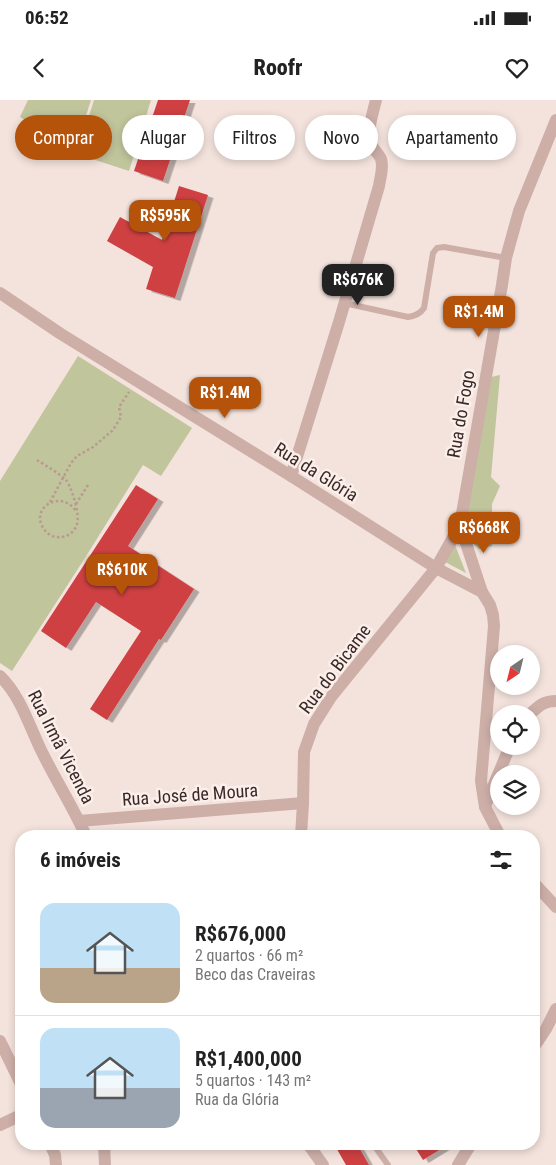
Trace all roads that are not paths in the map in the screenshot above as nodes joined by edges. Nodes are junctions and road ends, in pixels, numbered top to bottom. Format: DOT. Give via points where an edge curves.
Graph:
graph roads {
  1 [pos="376,100"];
  2 [pos="556,120"];
  3 [pos="506,258"];
  4 [pos="0,293"];
  5 [pos="344,303"];
  6 [pos="291,476"];
  7 [pos="460,525"];
  8 [pos="436,568"];
  9 [pos="482,592"];
  10 [pos="0,676"];
  11 [pos="556,701"];
  12 [pos="540,705"];
  13 [pos="506,755"];
  14 [pos="303,803"];
  15 [pos="485,807"];
  16 [pos="79,821"];
  17 [pos="83,830"];
  18 [pos="301,830"];
  19 [pos="497,830"];
  20 [pos="540,890"];
  21 [pos="556,907"];
  22 [pos="556,1009"];
  23 [pos="540,1038"];
  24 [pos="0,1041"];
  25 [pos="15,1072"];
  26 [pos="15,1118"];
  27 [pos="0,1125"];
  28 [pos="53,1150"];
  29 [pos="104,1150"];
  30 [pos="310,1150"];
  31 [pos="312,1150"];
  32 [pos="378,1150"];
  33 [pos="467,1150"];
  34 [pos="56,1165"];
  35 [pos="105,1165"];
  36 [pos="314,1165"];
  37 [pos="323,1165"];
  38 [pos="388,1165"];
  39 [pos="458,1165"];
  1 -- 5 [label="street" via="369,140 382,168"];
  2 -- 3 [label="street, Rua do Fogo" via="519,211"];
  3 -- 5 [label="lane" via="437,248 433,253 424,308 414,316"];
  3 -- 7 [label="street, Rua do Fogo"];
  4 -- 6 [label="street, Rua da Glória"];
  5 -- 6 [label="street"];
  6 -- 8 [label="street, Rua da Glória"];
  7 -- 8 [label="street, Rua do Fogo"];
  7 -- 9 [label="street"];
  8 -- 9 [label="street, Rua da Glória"];
  8 -- 14 [label="street, Rua do Bicame" via="331,697 314,724 304,752"];
  9 -- 15 [label="street" via="490,605 494,626 481,781"];
  10 -- 16 [label="street, Rua Irmã Vicenda" via="10,685"];
  11 -- 12 [label="street"];
  13 -- 15 [label="street"];
  14 -- 16 [label="street, Rua José de Moura"];
  14 -- 18 [label="street, Rua do Bicame"];
  15 -- 19 [label="street"];
  16 -- 17 [label="street, Rua Irmã Vicenda"];
  20 -- 21 [label="street"];
  22 -- 23 [label="street"];
  24 -- 25 [label="street"];
  26 -- 27 [label="street"];
  28 -- 34 [label="street"];
  29 -- 35 [label="street"];
  30 -- 36 [label="street"];
  31 -- 37 [label="street"];
  32 -- 38 [label="lane"];
  33 -- 39 [label="street"];
}
